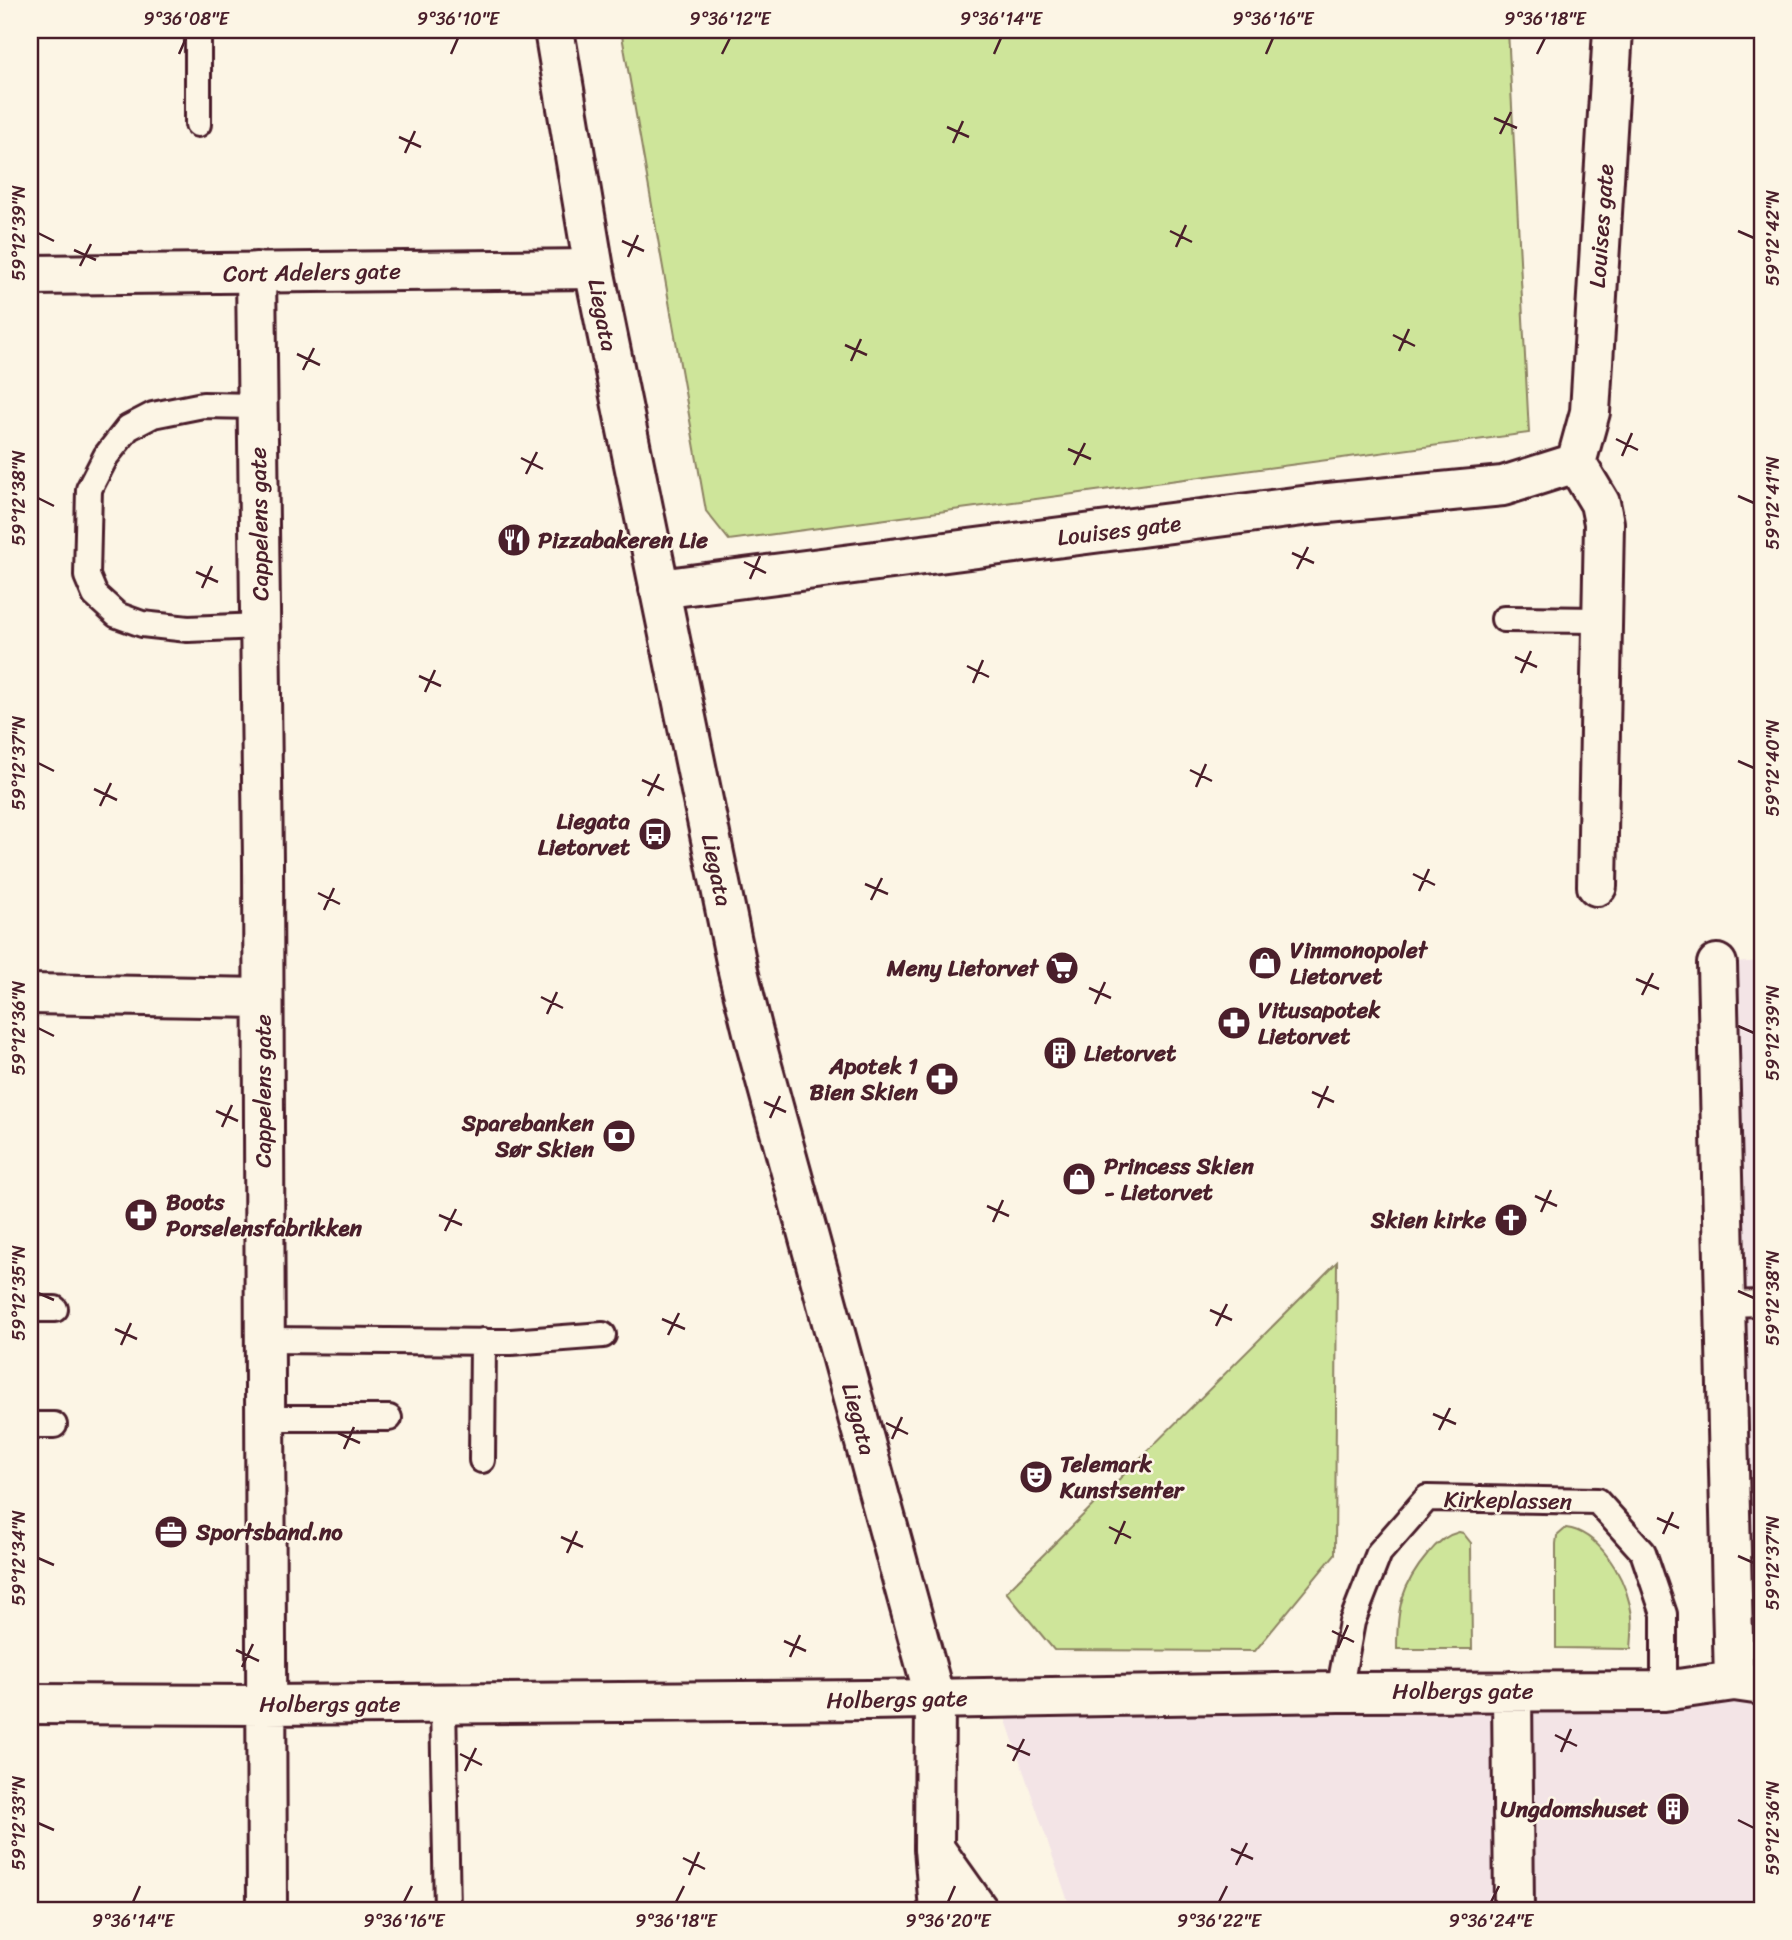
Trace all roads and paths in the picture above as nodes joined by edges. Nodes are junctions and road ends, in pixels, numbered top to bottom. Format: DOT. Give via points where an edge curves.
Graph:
graph roads {
  1 [pos="198,30"];
  2 [pos="554,30"];
  3 [pos="1613,30"];
  4 [pos="198,124"];
  5 [pos="594,269"];
  6 [pos="256,272"];
  7 [pos="30,275"];
  8 [pos="257,406"];
  9 [pos="1576,463"];
  10 [pos="659,589"];
  11 [pos="1504,620"];
  12 [pos="1601,620"];
  13 [pos="260,626"];
  14 [pos="1597,886"];
  15 [pos="1717,964"];
  16 [pos="30,995"];
  17 [pos="263,998"];
  18 [pos="1744,1303"];
  19 [pos="55,1308"];
  20 [pos="30,1309"];
  21 [pos="603,1335"];
  22 [pos="264,1340"];
  23 [pos="483,1342"];
  24 [pos="264,1418"];
  25 [pos="389,1418"];
  26 [pos="482,1460"];
  27 [pos="1748,1683"];
  28 [pos="1512,1691"];
  29 [pos="1664,1691"];
  30 [pos="1339,1692"];
  31 [pos="934,1699"];
  32 [pos="443,1703"];
  33 [pos="30,1704"];
  34 [pos="264,1705"];
  35 [pos="934,1848"];
  36 [pos="267,1910"];
  37 [pos="447,1910"];
  38 [pos="923,1910"];
  39 [pos="939,1910"];
  40 [pos="978,1910"];
  41 [pos="1514,1910"];
  1 -- 4 [label="lane"];
  2 -- 5 [label="street, Liegata"];
  3 -- 9 [label="street, Louises gate" via="1590,412"];
  5 -- 6 [label="street, Cort Adelers gate"];
  5 -- 10 [label="street, Liegata"];
  6 -- 7 [label="street, Cort Adelers gate"];
  6 -- 8 [label="street, Cappelens gate"];
  8 -- 13 [label="street, Cappelens gate"];
  8 -- 13 [label="lane" via="203,405 153,415 128,428 89,489 87,576 95,595 117,615 142,624 188,629"];
  9 -- 10 [label="street, Louises gate" via="1503,486 1318,504"];
  9 -- 12 [label="street" via="1600,503 1604,523"];
  10 -- 31 [label="street, Liegata" via="746,1007"];
  11 -- 12 [label="lane"];
  12 -- 14 [label="street"];
  13 -- 17 [label="street, Cappelens gate"];
  15 -- 18 [label="street"];
  16 -- 17 [label="street"];
  17 -- 22 [label="street, Cappelens gate"];
  18 -- 27 [label="street"];
  19 -- 20 [label="lane"];
  21 -- 23 [label="lane"];
  22 -- 23 [label="lane"];
  22 -- 24 [label="street, Cappelens gate"];
  23 -- 26 [label="lane"];
  24 -- 25 [label="lane"];
  24 -- 34 [label="street, Cappelens gate"];
  27 -- 29 [label="street, Holbergs gate"];
  28 -- 29 [label="street, Holbergs gate"];
  28 -- 30 [label="street, Holbergs gate"];
  28 -- 41 [label="street"];
  29 -- 30 [label="lane, Kirkeplassen" via="1664,1614 1643,1552 1597,1501 1427,1498 1379,1553 1352,1622"];
  30 -- 31 [label="street, Holbergs gate"];
  31 -- 32 [label="street, Holbergs gate"];
  31 -- 35 [label="street, Liegata"];
  32 -- 34 [label="street, Holbergs gate"];
  32 -- 37 [label="lane"];
  33 -- 34 [label="street, Holbergs gate"];
  34 -- 36 [label="street, Cappelens gate"];
  35 -- 38 [label="street"];
  35 -- 39 [label="street"];
  35 -- 40 [label="street"];
}
